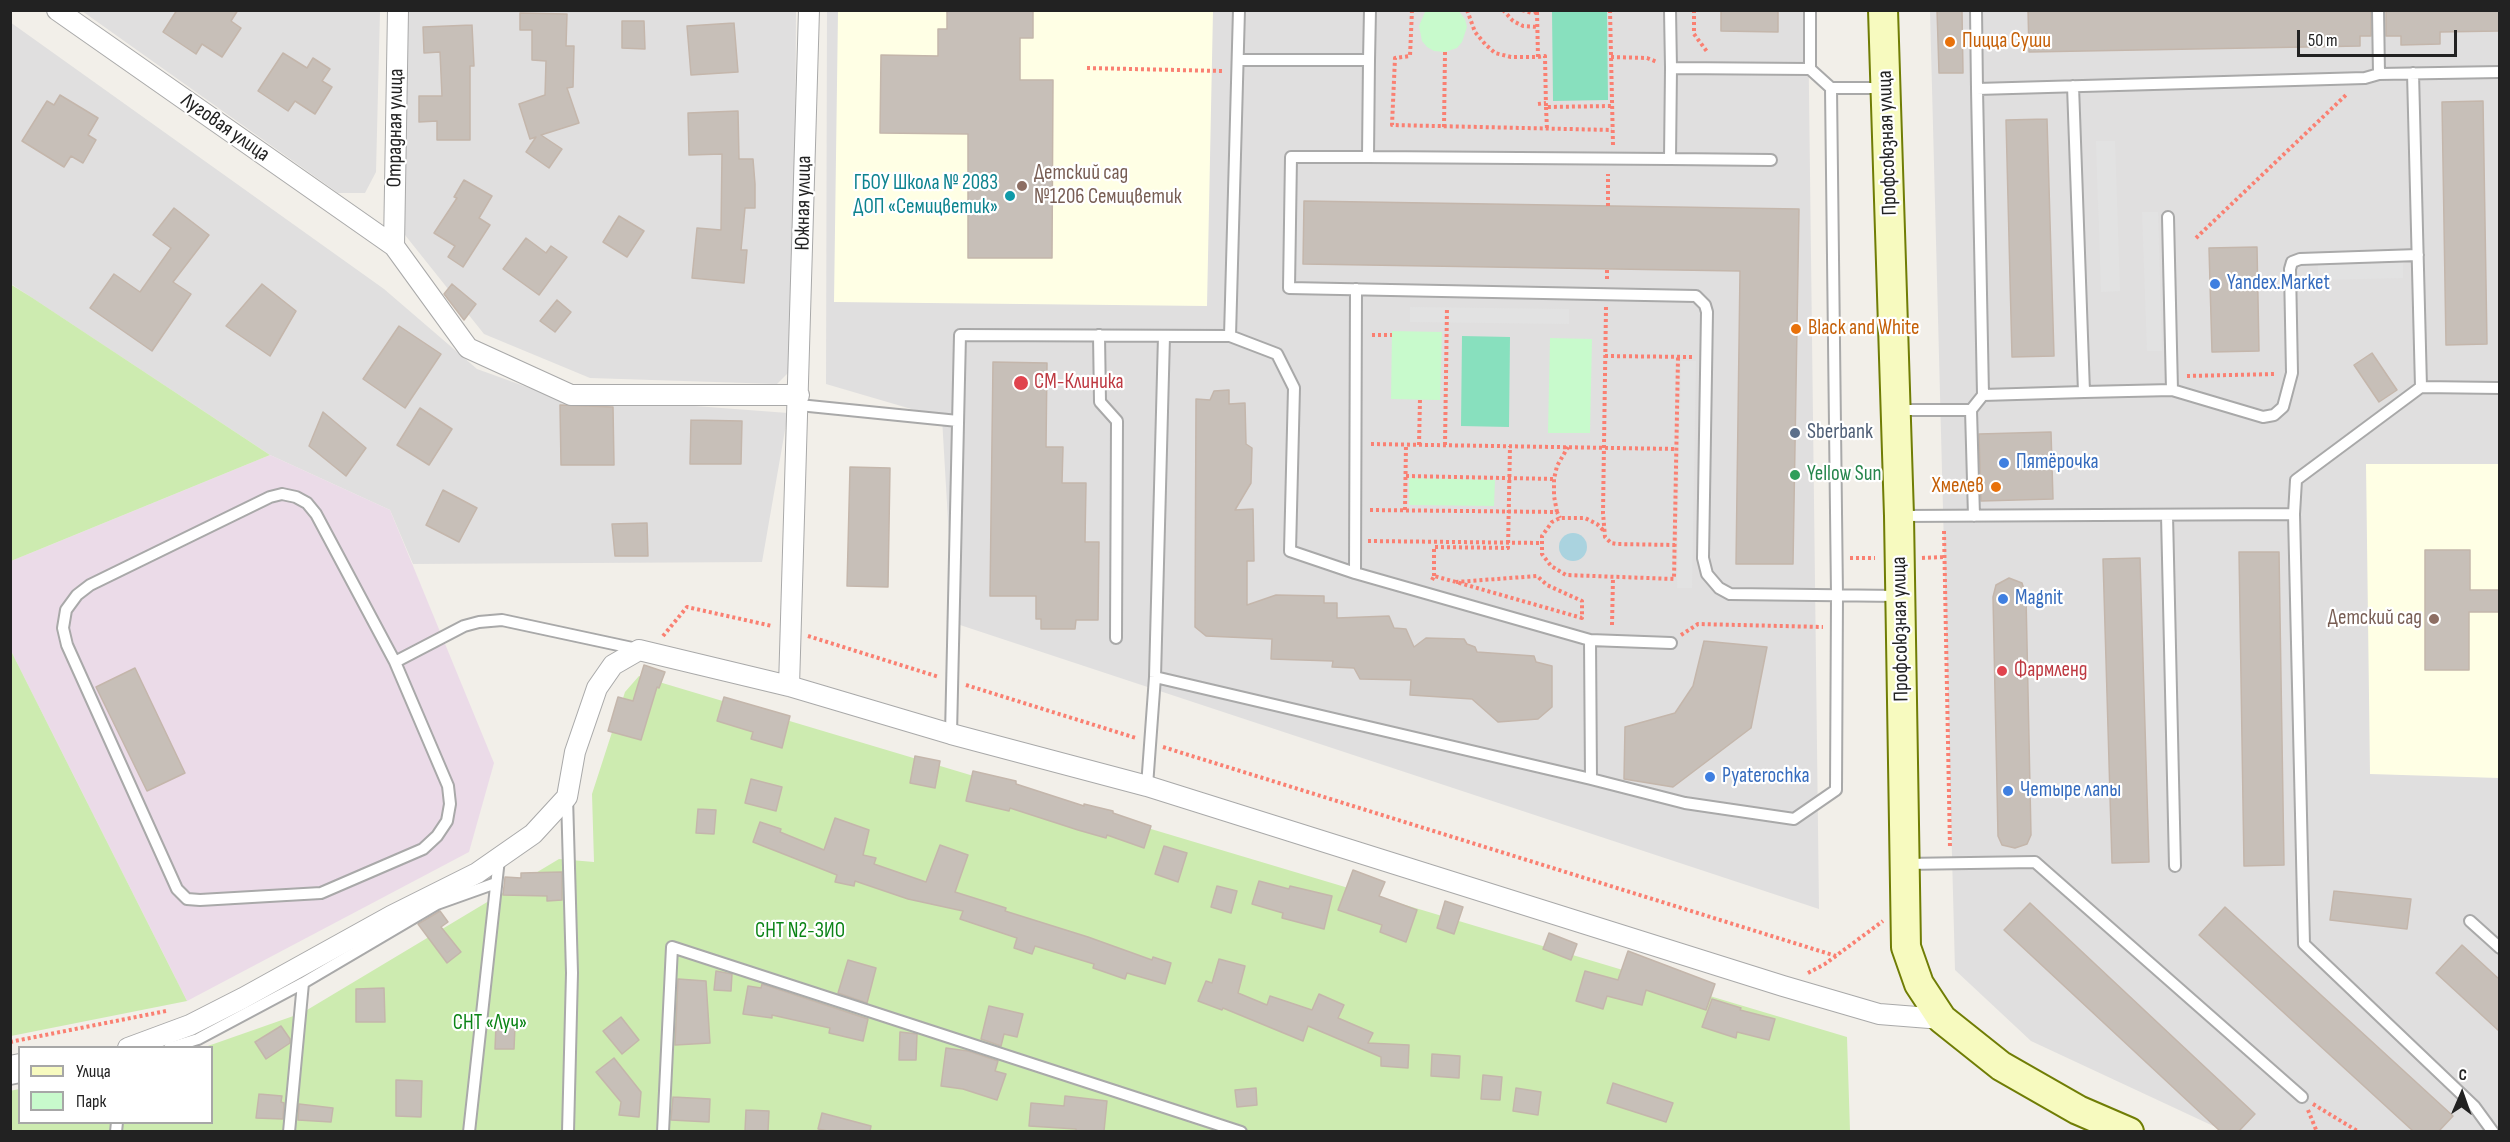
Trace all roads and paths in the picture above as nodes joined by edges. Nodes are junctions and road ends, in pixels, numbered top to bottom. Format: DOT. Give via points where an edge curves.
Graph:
graph roads {
  1 [pos="398,10"];
  2 [pos="809,10"];
  3 [pos="1239,10"];
  4 [pos="1370,10"];
  5 [pos="1412,10"];
  6 [pos="1467,10"];
  7 [pos="1503,10"];
  8 [pos="1522,10"];
  9 [pos="1610,10"];
  10 [pos="1670,10"];
  11 [pos="1694,10"];
  12 [pos="1809,10"];
  13 [pos="1883,10"];
  14 [pos="1976,10"];
  15 [pos="2378,10"];
  16 [pos="57,11"];
  17 [pos="1538,11"];
  18 [pos="1538,27"];
  19 [pos="1445,52"];
  20 [pos="1711,54"];
  21 [pos="1538,57"];
  22 [pos="1611,57"];
  23 [pos="1369,60"];
  24 [pos="1238,66"];
  25 [pos="1087,68"];
  26 [pos="1671,68"];
  27 [pos="1810,69"];
  28 [pos="2499,72"];
  29 [pos="2414,73"];
  30 [pos="2379,74"];
  31 [pos="2365,78"];
  32 [pos="2073,86"];
  33 [pos="1831,87"];
  34 [pos="1886,88"];
  35 [pos="1977,89"];
  36 [pos="1538,104"];
  37 [pos="1546,105"];
  38 [pos="1612,106"];
  39 [pos="1444,127"];
  40 [pos="1547,129"];
  41 [pos="1612,130"];
  42 [pos="1368,158"];
  43 [pos="1611,158"];
  44 [pos="1670,159"];
  45 [pos="1771,160"];
  46 [pos="1608,206"];
  47 [pos="2168,217"];
  48 [pos="2196,238"];
  49 [pos="394,246"];
  50 [pos="2418,255"];
  51 [pos="1356,289"];
  52 [pos="1448,291"];
  53 [pos="1606,293"];
  54 [pos="1099,335"];
  55 [pos="1164,336"];
  56 [pos="1230,336"];
  57 [pos="1605,356"];
  58 [pos="2292,374"];
  59 [pos="2172,377"];
  60 [pos="2421,387"];
  61 [pos="2499,387"];
  62 [pos="2172,390"];
  63 [pos="2084,392"];
  64 [pos="1983,395"];
  65 [pos="1420,399"];
  66 [pos="799,400"];
  67 [pos="1896,410"];
  68 [pos="1971,410"];
  69 [pos="958,421"];
  70 [pos="1407,444"];
  71 [pos="1419,445"];
  72 [pos="1445,445"];
  73 [pos="1510,446"];
  74 [pos="1568,447"];
  75 [pos="1604,448"];
  76 [pos="1676,449"];
  77 [pos="1370,455"];
  78 [pos="1406,476"];
  79 [pos="1509,478"];
  80 [pos="1554,479"];
  81 [pos="1369,499"];
  82 [pos="1369,510"];
  83 [pos="1405,510"];
  84 [pos="1509,512"];
  85 [pos="1557,512"];
  86 [pos="2294,514"];
  87 [pos="2168,515"];
  88 [pos="1899,516"];
  89 [pos="1944,516"];
  90 [pos="1974,516"];
  91 [pos="1560,518"];
  92 [pos="1369,520"];
  93 [pos="1369,530"];
  94 [pos="1603,530"];
  95 [pos="1508,543"];
  96 [pos="1541,543"];
  97 [pos="1675,545"];
  98 [pos="1355,573"];
  99 [pos="1434,576"];
  100 [pos="1613,578"];
  101 [pos="1456,582"];
  102 [pos="1837,596"];
  103 [pos="1900,596"];
  104 [pos="1582,618"];
  105 [pos="1837,627"];
  106 [pos="791,630"];
  107 [pos="1116,638"];
  108 [pos="1590,640"];
  109 [pos="1612,641"];
  110 [pos="1671,643"];
  111 [pos="639,650"];
  112 [pos="395,662"];
  113 [pos="1155,677"];
  114 [pos="952,681"];
  115 [pos="789,686"];
  116 [pos="951,734"];
  117 [pos="1150,743"];
  118 [pos="1591,779"];
  119 [pos="1147,786"];
  120 [pos="567,797"];
  121 [pos="499,858"];
  122 [pos="1950,863"];
  123 [pos="1904,864"];
  124 [pos="2175,866"];
  125 [pos="496,883"];
  126 [pos="1904,905"];
  127 [pos="2470,921"];
  128 [pos="2499,948"];
  129 [pos="1836,956"];
  130 [pos="303,983"];
  131 [pos="1783,986"];
  132 [pos="1942,1019"];
  133 [pos="131,1046"];
  134 [pos="173,1046"];
  135 [pos="2302,1098"];
  136 [pos="289,1131"];
  137 [pos="469,1131"];
  138 [pos="568,1131"];
  139 [pos="663,1131"];
  140 [pos="1241,1131"];
  141 [pos="2129,1131"];
  142 [pos="2317,1131"];
  143 [pos="2359,1131"];
  144 [pos="2493,1131"];
  1 -- 49 [label="street, Отрадная улица"];
  2 -- 66 [label="street, Южная улица"];
  3 -- 24 [label="lane"];
  4 -- 23 [label="lane"];
  5 -- 39 [label="path" via="1410,56 1395,58 1392,125"];
  6 -- 21 [label="path" via="1475,32 1495,53"];
  7 -- 18 [label="path" via="1523,26"];
  8 -- 17 [label="path"];
  9 -- 22 [label="path"];
  10 -- 26 [label="lane"];
  11 -- 20 [label="path" via="1694,34"];
  12 -- 27 [label="lane"];
  13 -- 34 [label="main road, Профсоюзная улица"];
  14 -- 35 [label="lane"];
  15 -- 30 [label="lane"];
  16 -- 49 [label="street, Луговая улица"];
  17 -- 18 [label="path"];
  18 -- 21 [label="path"];
  19 -- 39 [label="path"];
  21 -- 37 [label="path" via="1545,56"];
  22 -- 26 [label="path" via="1647,58"];
  22 -- 38 [label="path"];
  23 -- 24 [label="lane"];
  23 -- 42 [label="lane"];
  24 -- 25 [label="path"];
  24 -- 56 [label="lane"];
  26 -- 27 [label="lane"];
  26 -- 44 [label="lane"];
  27 -- 33 [label="lane"];
  28 -- 29 [label="lane"];
  29 -- 30 [label="lane"];
  29 -- 50 [label="lane"];
  30 -- 31 [label="lane"];
  31 -- 32 [label="lane"];
  31 -- 48 [label="path"];
  32 -- 35 [label="lane"];
  32 -- 63 [label="lane"];
  33 -- 34 [label="lane"];
  33 -- 102 [label="lane"];
  34 -- 67 [label="main road, Профсоюзная улица"];
  35 -- 64 [label="lane"];
  36 -- 37 [label="path"];
  37 -- 38 [label="path"];
  37 -- 40 [label="path"];
  38 -- 41 [label="path"];
  39 -- 40 [label="path"];
  40 -- 41 [label="path"];
  41 -- 43 [label="path"];
  42 -- 43 [label="lane"];
  42 -- 51 [label="lane" via="1291,157 1289,288"];
  43 -- 44 [label="lane"];
  43 -- 46 [label="path"];
  44 -- 45 [label="lane"];
  47 -- 59 [label="lane"];
  49 -- 66 [label="street, Луговая улица" via="468,348 571,395"];
  50 -- 58 [label="lane" via="2292,262"];
  50 -- 60 [label="lane"];
  51 -- 52 [label="lane"];
  51 -- 98 [label="lane"];
  52 -- 53 [label="lane"];
  52 -- 72 [label="path"];
  53 -- 57 [label="path"];
  53 -- 102 [label="lane" via="1688,295 1696,296 1705,305 1703,558 1712,581 1730,594"];
  54 -- 55 [label="lane"];
  54 -- 69 [label="lane" via="960,335"];
  54 -- 107 [label="lane" via="1100,402 1117,421"];
  55 -- 56 [label="lane"];
  55 -- 113 [label="lane"];
  56 -- 98 [label="lane" via="1276,354 1294,388 1290,551"];
  57 -- 75 [label="path"];
  57 -- 76 [label="path" via="1678,357"];
  58 -- 59 [label="path"];
  58 -- 62 [label="lane" via="2283,407 2274,415 2263,417"];
  59 -- 62 [label="lane"];
  60 -- 61 [label="lane"];
  60 -- 86 [label="lane" via="2296,480"];
  62 -- 63 [label="lane"];
  63 -- 64 [label="lane"];
  64 -- 68 [label="lane"];
  65 -- 71 [label="path"];
  66 -- 69 [label="lane"];
  66 -- 106 [label="street, Южная улица"];
  67 -- 68 [label="lane"];
  67 -- 88 [label="main road, Профсоюзная улица"];
  68 -- 90 [label="lane"];
  69 -- 114 [label="lane"];
  70 -- 71 [label="path"];
  70 -- 77 [label="path" via="1370,444"];
  70 -- 78 [label="path"];
  71 -- 72 [label="path"];
  72 -- 73 [label="path"];
  73 -- 74 [label="path"];
  73 -- 79 [label="path"];
  74 -- 75 [label="path"];
  74 -- 80 [label="path"];
  75 -- 76 [label="path"];
  75 -- 94 [label="path"];
  76 -- 97 [label="path"];
  78 -- 79 [label="path"];
  78 -- 83 [label="path"];
  79 -- 80 [label="path"];
  79 -- 84 [label="path"];
  80 -- 85 [label="path"];
  81 -- 82 [label="path"];
  82 -- 83 [label="path"];
  82 -- 92 [label="path"];
  83 -- 84 [label="path"];
  84 -- 85 [label="path"];
  84 -- 95 [label="path"];
  85 -- 91 [label="path"];
  86 -- 87 [label="lane"];
  86 -- 144 [label="lane" via="2304,944 2474,1106"];
  87 -- 90 [label="lane"];
  87 -- 124 [label="lane"];
  88 -- 89 [label="lane"];
  88 -- 103 [label="main road, Профсоюзная улица"];
  89 -- 90 [label="lane"];
  89 -- 122 [label="path"];
  91 -- 94 [label="path" via="1585,518"];
  91 -- 96 [label="path" via="1546,528"];
  93 -- 95 [label="path" via="1368,541"];
  94 -- 97 [label="path" via="1611,543"];
  95 -- 96 [label="path"];
  95 -- 99 [label="path" via="1508,548 1434,547"];
  96 -- 100 [label="path" via="1545,560 1557,571"];
  97 -- 100 [label="path" via="1674,579"];
  98 -- 108 [label="lane"];
  100 -- 109 [label="path"];
  101 -- 104 [label="path" via="1537,576 1547,585 1582,601"];
  102 -- 103 [label="lane"];
  102 -- 105 [label="lane"];
  103 -- 123 [label="main road, Профсоюзная улица"];
  105 -- 110 [label="path" via="1698,624"];
  105 -- 118 [label="lane" via="1836,790 1794,819 1685,803"];
  106 -- 114 [label="path"];
  106 -- 115 [label="street, Южная улица"];
  108 -- 109 [label="lane"];
  108 -- 118 [label="lane"];
  109 -- 110 [label="lane"];
  111 -- 112 [label="lane" via="502,620 464,626"];
  111 -- 115 [label="street"];
  111 -- 120 [label="street" via="613,665 597,688 575,752"];
  112 -- 112 [label="lane" via="448,786 447,821 437,836 423,849 321,893 186,899 177,889 67,645 63,628 66,610 90,585 282,494 307,503 316,514"];
  113 -- 117 [label="lane"];
  113 -- 118 [label="lane"];
  114 -- 116 [label="lane"];
  114 -- 117 [label="path"];
  115 -- 116 [label="street"];
  116 -- 119 [label="street"];
  117 -- 119 [label="lane"];
  117 -- 129 [label="path"];
  119 -- 131 [label="street"];
  120 -- 121 [label="street" via="533,834"];
  120 -- 138 [label="lane" via="572,973"];
  121 -- 125 [label="lane"];
  121 -- 133 [label="street" via="216,1012"];
  122 -- 123 [label="lane"];
  122 -- 135 [label="lane" via="2035,862"];
  123 -- 126 [label="main road, Профсоюзная улица"];
  125 -- 130 [label="lane" via="437,904"];
  125 -- 137 [label="lane"];
  126 -- 129 [label="path"];
  126 -- 132 [label="main road, Профсоюзная улица" via="1906,947 1919,984"];
  127 -- 128 [label="lane"];
  129 -- 131 [label="path"];
  130 -- 134 [label="lane" via="198,1039"];
  130 -- 136 [label="lane"];
  131 -- 132 [label="street" via="1879,1014"];
  132 -- 141 [label="main road, Профсоюзная улица" via="2001,1066 2078,1110"];
  135 -- 142 [label="path"];
  135 -- 143 [label="path"];
  139 -- 140 [label="lane" via="672,947"];
}
